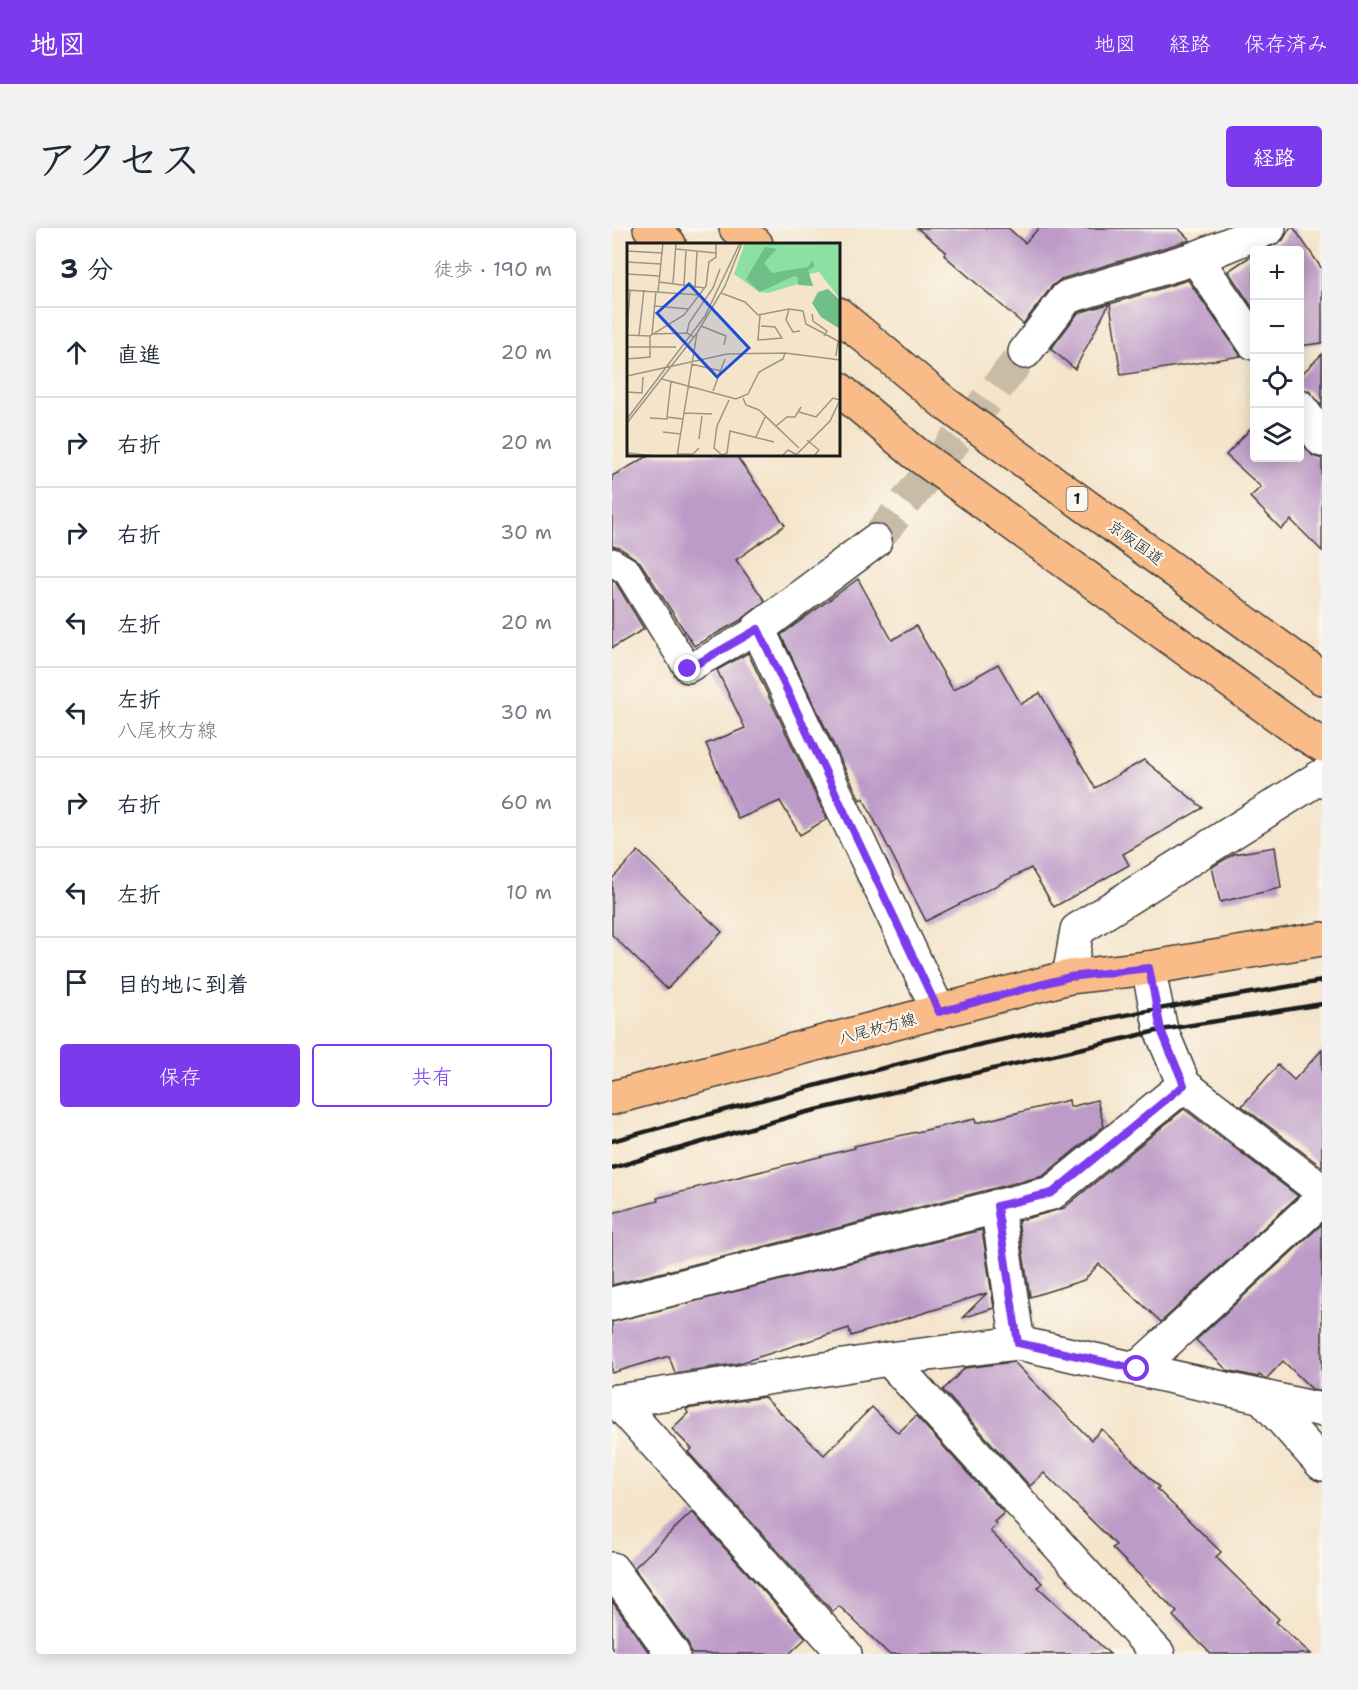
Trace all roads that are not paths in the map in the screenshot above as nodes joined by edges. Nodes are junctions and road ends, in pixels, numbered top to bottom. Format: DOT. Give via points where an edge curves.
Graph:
graph roads {
  1 [pos="650,228"];
  2 [pos="736,228"];
  3 [pos="1269,228"];
  4 [pos="668,243"];
  5 [pos="755,243"];
  6 [pos="1196,258"];
  7 [pos="840,316"];
  8 [pos="1250,337"];
  9 [pos="1024,352"];
  10 [pos="840,390"];
  11 [pos="1300,408"];
  12 [pos="1322,440"];
  13 [pos="875,541"];
  14 [pos="612,562"];
  15 [pos="758,629"];
  16 [pos="1322,678"];
  17 [pos="1310,738"];
  18 [pos="1322,776"];
  19 [pos="1322,939"];
  20 [pos="1149,968"];
  21 [pos="1069,977"];
  22 [pos="939,1012"];
  23 [pos="1184,1085"];
  24 [pos="612,1098"];
  25 [pos="1322,1191"];
  26 [pos="1322,1199"];
  27 [pos="997,1206"];
  28 [pos="612,1304"];
  29 [pos="1018,1343"];
  30 [pos="889,1359"];
  31 [pos="1137,1369"];
  32 [pos="1262,1397"];
  33 [pos="614,1402"];
  34 [pos="1322,1410"];
  35 [pos="1322,1464"];
  36 [pos="612,1569"];
  37 [pos="673,1654"];
  38 [pos="845,1654"];
  39 [pos="1158,1654"];
  1 -- 4 [label="main road"];
  2 -- 5 [label="main road"];
  3 -- 6 [label="street"];
  6 -- 8 [label="street"];
  6 -- 9 [label="street" via="1067,297"];
  7 -- 16 [label="main road, 京阪国道 / 1" via="946,404"];
  10 -- 17 [label="main road" via="915,453"];
  11 -- 12 [label="street"];
  13 -- 15 [label="street"];
  14 -- 15 [label="lane" via="627,571 688,669"];
  15 -- 22 [label="street"];
  18 -- 21 [label="street" via="1077,930"];
  19 -- 20 [label="main road, 八尾枚方線"];
  20 -- 21 [label="main road, 八尾枚方線"];
  20 -- 23 [label="street" via="1161,1030"];
  21 -- 22 [label="main road, 八尾枚方線"];
  22 -- 24 [label="main road, 八尾枚方線"];
  23 -- 25 [label="street"];
  23 -- 27 [label="street" via="1052,1193"];
  26 -- 31 [label="street"];
  27 -- 28 [label="street"];
  27 -- 29 [label="street"];
  29 -- 30 [label="street"];
  29 -- 31 [label="street"];
  30 -- 33 [label="street"];
  30 -- 39 [label="street"];
  31 -- 32 [label="street"];
  32 -- 34 [label="street"];
  32 -- 35 [label="street"];
  33 -- 38 [label="street"];
  36 -- 37 [label="street"];
}
